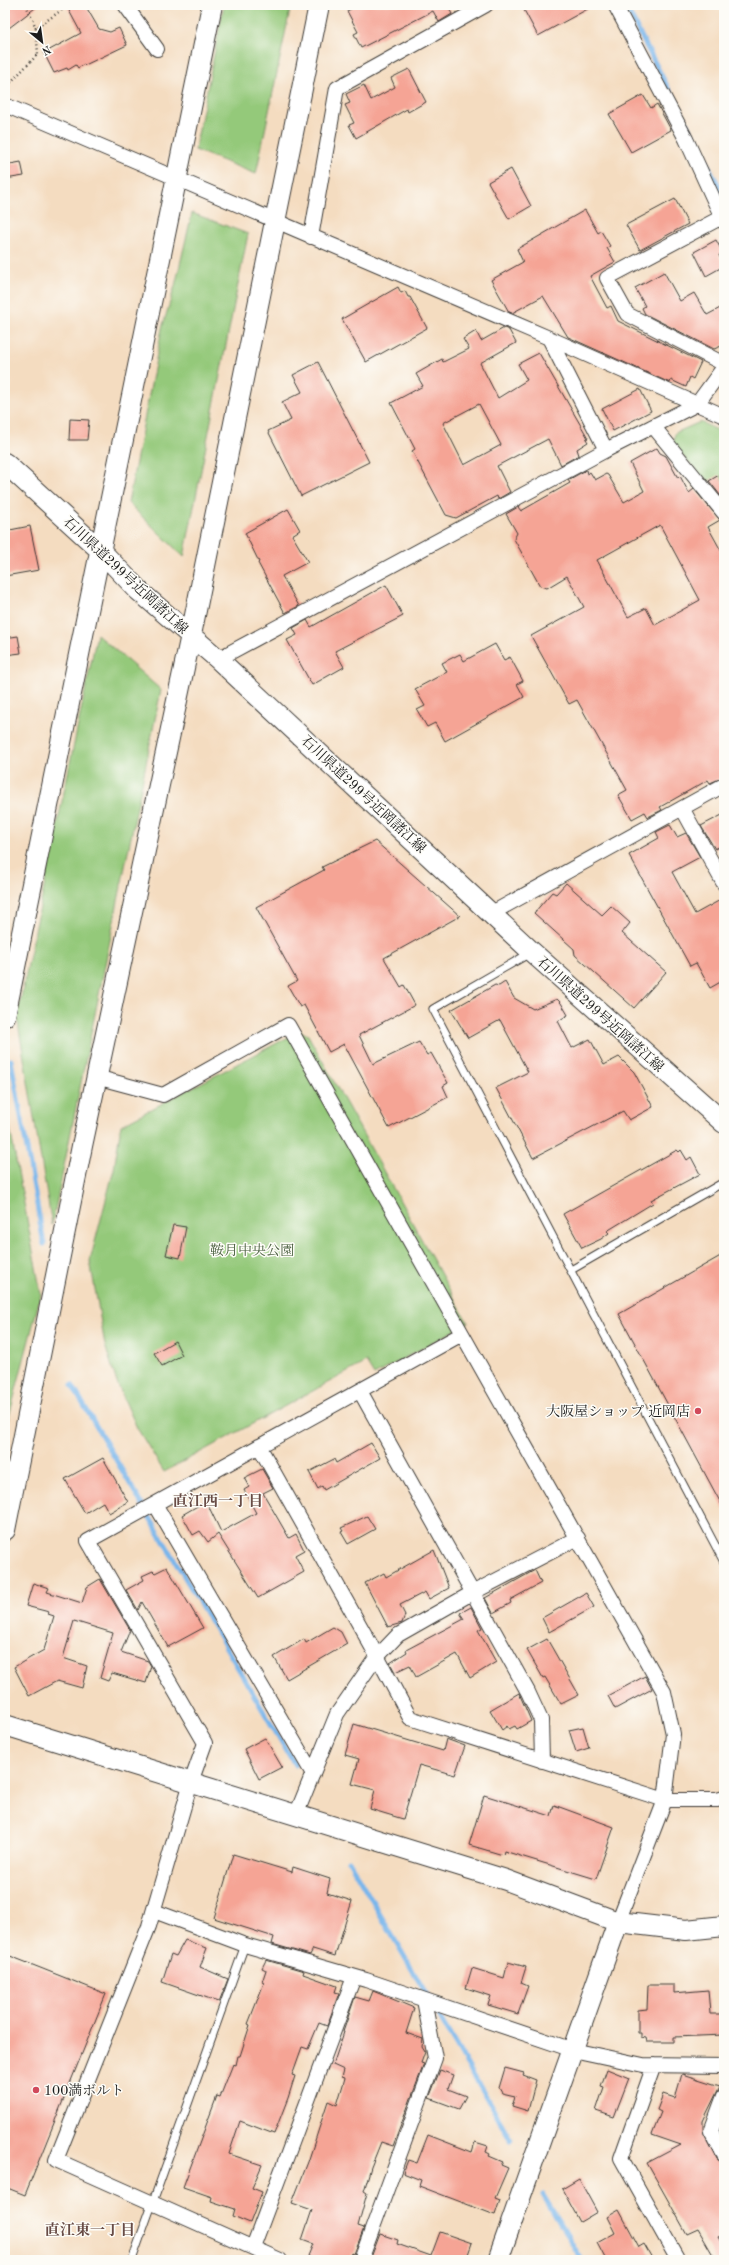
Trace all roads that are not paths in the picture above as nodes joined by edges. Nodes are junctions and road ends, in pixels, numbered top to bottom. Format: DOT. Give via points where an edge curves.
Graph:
graph roads {
  1 [pos="125,5"];
  2 [pos="212,5"];
  3 [pos="319,5"];
  4 [pos="486,5"];
  5 [pos="615,5"];
  6 [pos="157,49"];
  7 [pos="5,105"];
  8 [pos="177,179"];
  9 [pos="723,219"];
  10 [pos="276,222"];
  11 [pos="311,237"];
  12 [pos="549,338"];
  13 [pos="724,364"];
  14 [pos="724,367"];
  15 [pos="697,404"];
  16 [pos="724,416"];
  17 [pos="653,426"];
  18 [pos="606,450"];
  19 [pos="5,464"];
  20 [pos="724,513"];
  21 [pos="100,550"];
  22 [pos="191,635"];
  23 [pos="218,659"];
  24 [pos="724,785"];
  25 [pos="682,808"];
  26 [pos="724,884"];
  27 [pos="492,913"];
  28 [pos="532,952"];
  29 [pos="5,1016"];
  30 [pos="96,1077"];
  31 [pos="724,1123"];
  32 [pos="724,1182"];
  33 [pos="571,1270"];
  34 [pos="462,1334"];
  35 [pos="360,1391"];
  36 [pos="259,1446"];
  37 [pos="155,1504"];
  38 [pos="5,1530"];
  39 [pos="578,1538"];
  40 [pos="724,1562"];
  41 [pos="472,1593"];
  42 [pos="377,1656"];
  43 [pos="5,1725"];
  44 [pos="542,1761"];
  45 [pos="313,1774"];
  46 [pos="191,1782"];
  47 [pos="724,1798"];
  48 [pos="665,1800"];
  49 [pos="296,1815"];
  50 [pos="154,1911"];
  51 [pos="618,1922"];
  52 [pos="724,1926"];
  53 [pos="245,1944"];
  54 [pos="354,1977"];
  55 [pos="420,1998"];
  56 [pos="572,2050"];
  57 [pos="654,2065"];
  58 [pos="724,2066"];
  59 [pos="724,2096"];
  60 [pos="724,2155"];
  61 [pos="153,2202"];
  62 [pos="253,2248"];
  63 [pos="132,2260"];
  64 [pos="280,2260"];
  65 [pos="361,2260"];
  66 [pos="498,2260"];
  67 [pos="678,2260"];
  1 -- 6 [label="street"];
  2 -- 8 [label="street"];
  3 -- 10 [label="street"];
  4 -- 11 [label="street" via="337,88"];
  5 -- 9 [label="street" via="686,139"];
  7 -- 8 [label="street"];
  8 -- 10 [label="street"];
  8 -- 21 [label="street"];
  9 -- 13 [label="street" via="607,278 627,314"];
  10 -- 11 [label="street"];
  10 -- 22 [label="street"];
  11 -- 12 [label="street"];
  12 -- 15 [label="street"];
  12 -- 18 [label="street"];
  14 -- 15 [label="street"];
  15 -- 16 [label="street"];
  15 -- 17 [label="street"];
  17 -- 18 [label="street"];
  17 -- 20 [label="street"];
  18 -- 23 [label="street"];
  19 -- 21 [label="street, 石川県道299号近岡諸江線"];
  21 -- 22 [label="street, 石川県道299号近岡諸江線" via="139,591"];
  21 -- 29 [label="street"];
  22 -- 23 [label="street, 石川県道299号近岡諸江線"];
  22 -- 30 [label="street"];
  23 -- 27 [label="street, 石川県道299号近岡諸江線"];
  24 -- 25 [label="street"];
  25 -- 26 [label="street"];
  25 -- 27 [label="street"];
  27 -- 28 [label="street, 石川県道299号近岡諸江線"];
  28 -- 31 [label="street, 石川県道299号近岡諸江線"];
  28 -- 33 [label="lane" via="432,1009"];
  30 -- 34 [label="street" via="163,1095 288,1025"];
  30 -- 38 [label="street"];
  32 -- 33 [label="lane"];
  33 -- 40 [label="lane"];
  34 -- 35 [label="street"];
  34 -- 39 [label="street"];
  35 -- 36 [label="street"];
  35 -- 41 [label="street"];
  36 -- 37 [label="street"];
  36 -- 42 [label="street"];
  37 -- 45 [label="street"];
  37 -- 46 [label="street" via="88,1541 205,1743"];
  39 -- 41 [label="street"];
  39 -- 48 [label="street" via="664,1692 674,1734"];
  41 -- 42 [label="street" via="398,1635"];
  41 -- 44 [label="street" via="541,1720"];
  42 -- 44 [label="street" via="410,1718"];
  42 -- 45 [label="street" via="337,1714"];
  43 -- 46 [label="street"];
  44 -- 48 [label="street"];
  45 -- 49 [label="street"];
  46 -- 49 [label="street"];
  46 -- 50 [label="street"];
  47 -- 48 [label="street"];
  48 -- 51 [label="street"];
  49 -- 51 [label="street" via="506,1880"];
  50 -- 53 [label="street"];
  50 -- 61 [label="street" via="56,2160"];
  51 -- 52 [label="street" via="686,1930"];
  51 -- 56 [label="street"];
  53 -- 54 [label="street"];
  53 -- 61 [label="lane"];
  54 -- 55 [label="street"];
  54 -- 62 [label="street"];
  55 -- 56 [label="street"];
  55 -- 65 [label="street" via="435,2058"];
  56 -- 57 [label="street"];
  56 -- 66 [label="street"];
  57 -- 58 [label="street"];
  57 -- 67 [label="street" via="621,2158"];
  59 -- 60 [label="street" via="712,2131"];
  61 -- 62 [label="street"];
  61 -- 63 [label="lane"];
  62 -- 64 [label="street"];
}
